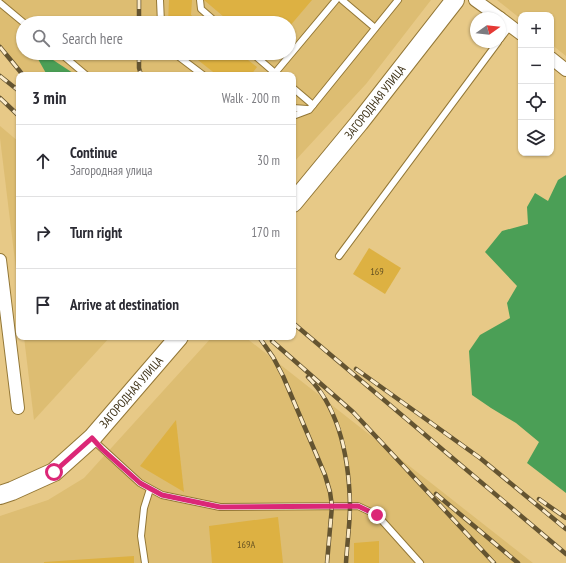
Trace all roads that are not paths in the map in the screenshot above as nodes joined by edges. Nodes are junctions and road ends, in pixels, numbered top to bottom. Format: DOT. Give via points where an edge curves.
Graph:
graph roads {
  1 [pos="160,0"];
  2 [pos="200,0"];
  3 [pos="336,0"];
  4 [pos="342,0"];
  5 [pos="398,0"];
  6 [pos="455,0"];
  7 [pos="475,0"];
  8 [pos="0,3"];
  9 [pos="491,12"];
  10 [pos="16,16"];
  11 [pos="161,16"];
  12 [pos="209,16"];
  13 [pos="506,23"];
  14 [pos="376,28"];
  15 [pos="518,32"];
  16 [pos="494,48"];
  17 [pos="296,49"];
  18 [pos="68,60"];
  19 [pos="183,60"];
  20 [pos="260,60"];
  21 [pos="287,60"];
  22 [pos="554,60"];
  23 [pos="566,70"];
  24 [pos="82,72"];
  25 [pos="199,72"];
  26 [pos="274,72"];
  27 [pos="278,72"];
  28 [pos="296,91"];
  29 [pos="311,107"];
  30 [pos="296,108"];
  31 [pos="296,114"];
  32 [pos="296,199"];
  33 [pos="339,256"];
  34 [pos="0,260"];
  35 [pos="176,340"];
  36 [pos="18,408"];
  37 [pos="92,438"];
  38 [pos="150,488"];
  39 [pos="0,495"];
  40 [pos="145,563"];
  41 [pos="420,563"];
  1 -- 11 [label="lane"];
  2 -- 12 [label="lane" via="201,9"];
  3 -- 17 [label="lane"];
  4 -- 14 [label="lane"];
  5 -- 14 [label="lane"];
  6 -- 32 [label="main road, ЗАГОРОДНАЯ УЛИЦА"];
  7 -- 9 [label="street"];
  8 -- 10 [label="lane"];
  13 -- 15 [label="street"];
  14 -- 29 [label="lane"];
  16 -- 33 [label="lane"];
  18 -- 24 [label="lane"];
  19 -- 25 [label="lane"];
  20 -- 26 [label="lane"];
  21 -- 27 [label="lane"];
  22 -- 23 [label="street"];
  28 -- 29 [label="lane"];
  29 -- 30 [label="lane"];
  29 -- 31 [label="lane"];
  34 -- 36 [label="street"];
  35 -- 37 [label="main road, ЗАГОРОДНАЯ УЛИЦА"];
  37 -- 38 [label="lane" via="140,483"];
  37 -- 39 [label="main road, ЗАГОРОДНАЯ УЛИЦА" via="54,472"];
  38 -- 40 [label="lane" via="144,508 141,536"];
  38 -- 41 [label="lane" via="162,495 220,507 358,506 377,515"];
}
